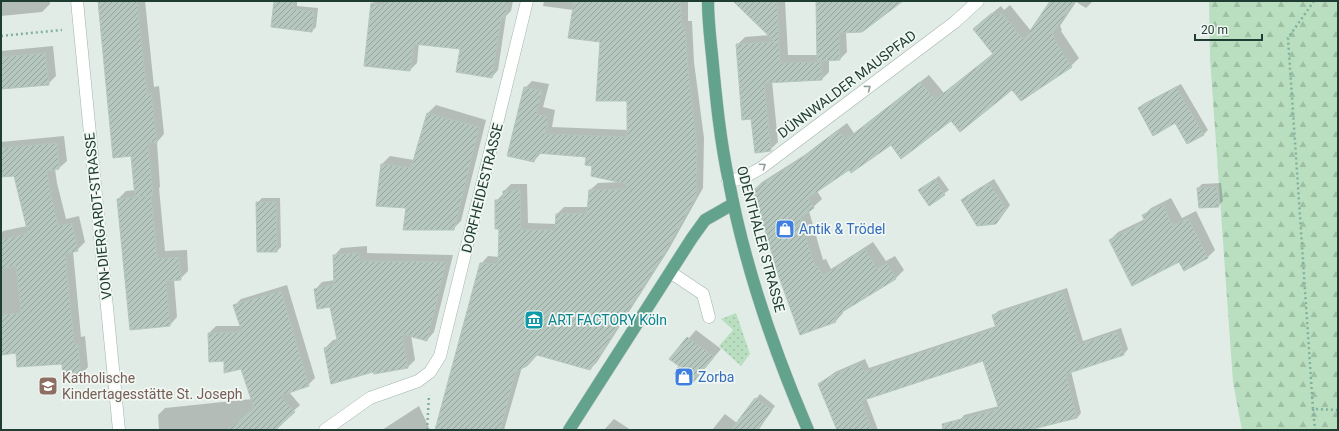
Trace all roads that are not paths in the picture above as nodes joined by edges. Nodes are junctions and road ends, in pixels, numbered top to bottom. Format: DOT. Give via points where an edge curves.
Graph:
graph roads {
  1 [pos="77,1"];
  2 [pos="527,1"];
  3 [pos="708,1"];
  4 [pos="978,1"];
  5 [pos="728,181"];
  6 [pos="734,204"];
  7 [pos="670,272"];
  8 [pos="709,317"];
  9 [pos="119,430"];
  10 [pos="325,430"];
  11 [pos="569,430"];
  12 [pos="808,430"];
  1 -- 9 [label="street, VON-DIERGARDT-STRASSE"];
  2 -- 10 [label="street, DORFHEIDESTRASSE" via="440,356 430,372 418,380 370,398"];
  3 -- 5 [label="main road, ODENTHALER STRASSE" via="716,97"];
  5 -- 4 [label="street, DÜNNWALDER MAUSPFAD, one-way" via="743,178 761,168 955,22"];
  5 -- 6 [label="main road, ODENTHALER STRASSE"];
  6 -- 7 [label="main road" via="705,220"];
  6 -- 12 [label="main road, ODENTHALER STRASSE" via="774,345"];
  7 -- 8 [label="street" via="703,294"];
  7 -- 11 [label="main road"];
}
